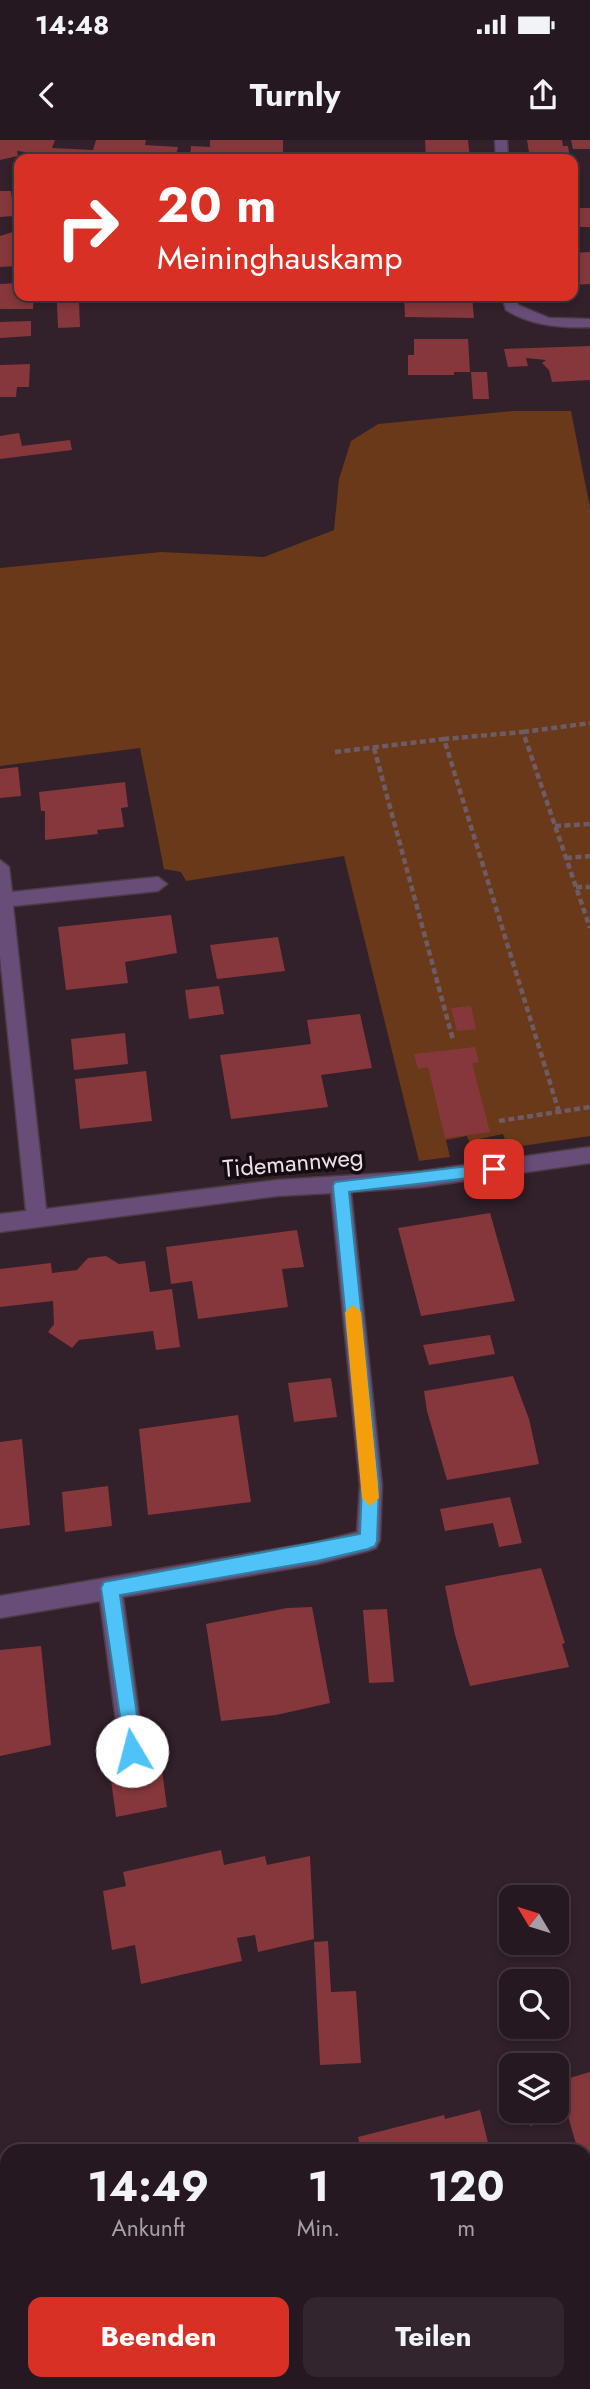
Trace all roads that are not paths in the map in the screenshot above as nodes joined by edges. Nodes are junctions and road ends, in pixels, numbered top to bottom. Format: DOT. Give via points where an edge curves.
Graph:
graph roads {
  1 [pos="510,301"];
  2 [pos="590,323"];
  3 [pos="0,867"];
  4 [pos="158,884"];
  5 [pos="3,900"];
  6 [pos="590,1155"];
  7 [pos="341,1186"];
  8 [pos="37,1218"];
  9 [pos="0,1223"];
  10 [pos="110,1588"];
  11 [pos="0,1606"];
  12 [pos="132,1751"];
  1 -- 2 [label="street" via="511,307 531,319"];
  3 -- 5 [label="street"];
  4 -- 5 [label="street"];
  5 -- 8 [label="street"];
  6 -- 7 [label="street, Tidemannweg"];
  7 -- 8 [label="street, Tidemannweg" via="277,1188"];
  7 -- 10 [label="street" via="371,1485 368,1541"];
  8 -- 9 [label="street, Tidemannweg"];
  10 -- 11 [label="street"];
  10 -- 12 [label="street"];
}
